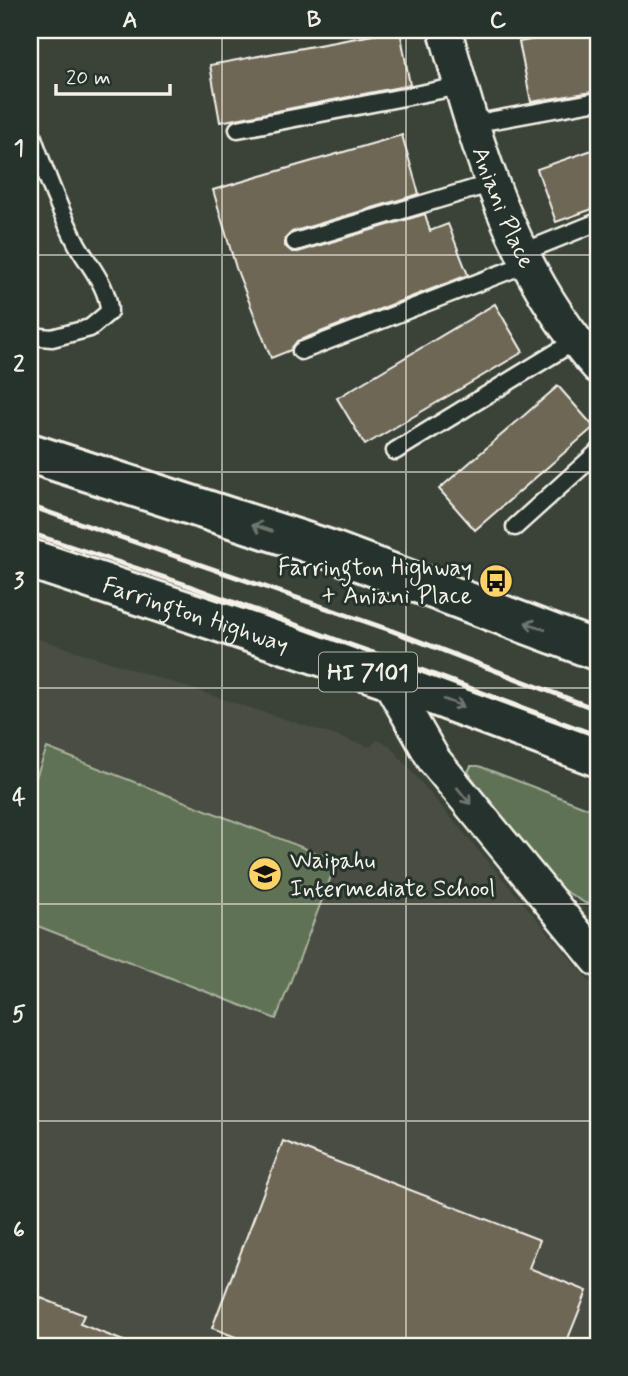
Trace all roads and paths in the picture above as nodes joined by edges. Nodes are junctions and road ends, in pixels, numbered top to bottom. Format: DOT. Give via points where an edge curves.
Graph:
graph roads {
  1 [pos="445,30"];
  2 [pos="461,86"];
  3 [pos="598,101"];
  4 [pos="472,124"];
  5 [pos="30,129"];
  6 [pos="237,129"];
  7 [pos="493,183"];
  8 [pos="598,222"];
  9 [pos="295,242"];
  10 [pos="523,258"];
  11 [pos="30,336"];
  12 [pos="575,341"];
  13 [pos="301,351"];
  14 [pos="598,367"];
  15 [pos="395,451"];
  16 [pos="598,452"];
  17 [pos="30,453"];
  18 [pos="515,527"];
  19 [pos="30,559"];
  20 [pos="598,651"];
  21 [pos="387,678"];
  22 [pos="598,757"];
  23 [pos="598,960"];
  1 -- 2 [label="street, Aniani Place"];
  2 -- 4 [label="street, Aniani Place"];
  2 -- 6 [label="lane"];
  3 -- 4 [label="lane"];
  4 -- 7 [label="street, Aniani Place"];
  5 -- 11 [label="lane" via="77,243 109,298 108,312 90,328 52,338"];
  7 -- 9 [label="lane"];
  7 -- 10 [label="street, Aniani Place"];
  8 -- 10 [label="lane"];
  10 -- 12 [label="street, Aniani Place"];
  10 -- 13 [label="lane"];
  12 -- 14 [label="street, Aniani Place"];
  12 -- 15 [label="lane"];
  16 -- 18 [label="lane"];
  20 -- 17 [label="main road, one-way" via="327,549"];
  19 -- 21 [label="main road, Farrington Highway / HI 7101"];
  21 -- 22 [label="main road, Farrington Highway / HI 7101, one-way"];
  21 -- 23 [label="street, one-way" via="435,760"];
}
